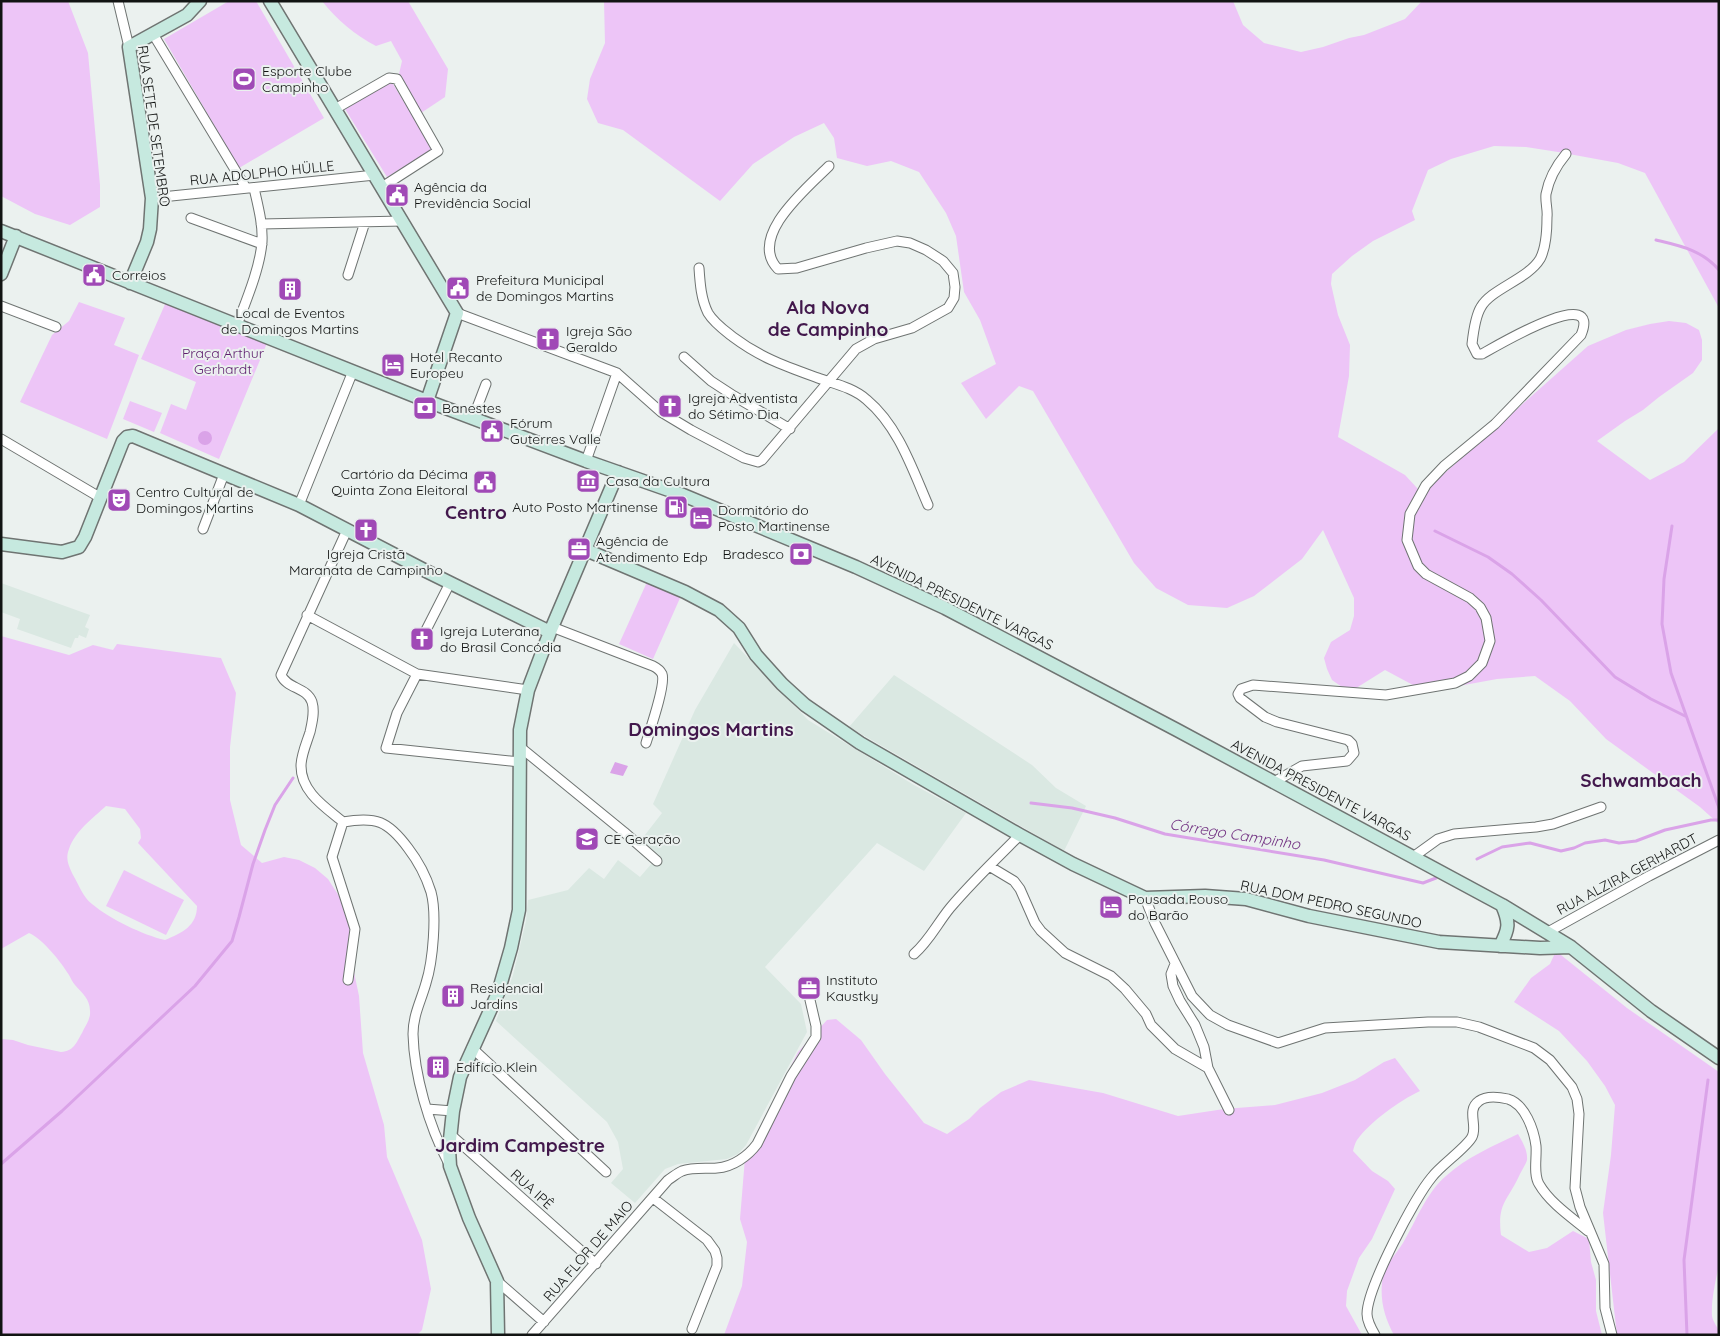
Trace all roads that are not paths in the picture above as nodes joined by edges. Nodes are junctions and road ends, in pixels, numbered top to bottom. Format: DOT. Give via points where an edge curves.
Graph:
graph roads {
  1 [pos="118,1"];
  2 [pos="200,1"];
  3 [pos="270,1"];
  4 [pos="153,34"];
  5 [pos="129,47"];
  6 [pos="335,109"];
  7 [pos="1566,154"];
  8 [pos="828,166"];
  9 [pos="375,175"];
  10 [pos="382,187"];
  11 [pos="250,188"];
  12 [pos="152,198"];
  13 [pos="191,218"];
  14 [pos="403,221"];
  15 [pos="365,222"];
  16 [pos="261,224"];
  17 [pos="1,231"];
  18 [pos="16,236"];
  19 [pos="262,244"];
  20 [pos="699,268"];
  21 [pos="1,274"];
  22 [pos="348,275"];
  23 [pos="130,283"];
  24 [pos="1,306"];
  25 [pos="457,313"];
  26 [pos="237,325"];
  27 [pos="56,327"];
  28 [pos="684,357"];
  29 [pos="353,371"];
  30 [pos="618,373"];
  31 [pos="828,382"];
  32 [pos="486,384"];
  33 [pos="427,401"];
  34 [pos="474,418"];
  35 [pos="790,429"];
  36 [pos="1,440"];
  37 [pos="586,461"];
  38 [pos="618,472"];
  39 [pos="224,474"];
  40 [pos="101,498"];
  41 [pos="299,505"];
  42 [pos="928,505"];
  43 [pos="203,529"];
  44 [pos="348,530"];
  45 [pos="1,544"];
  46 [pos="586,550"];
  47 [pos="450,583"];
  48 [pos="307,616"];
  49 [pos="551,630"];
  50 [pos="423,636"];
  51 [pos="417,674"];
  52 [pos="528,690"];
  53 [pos="646,743"];
  54 [pos="520,747"];
  55 [pos="520,762"];
  56 [pos="1274,782"];
  57 [pos="1601,807"];
  58 [pos="343,822"];
  59 [pos="1020,835"];
  60 [pos="1719,840"];
  61 [pos="1413,857"];
  62 [pos="658,861"];
  63 [pos="990,866"];
  64 [pos="1145,898"];
  65 [pos="1502,905"];
  66 [pos="1548,932"];
  67 [pos="1500,946"];
  68 [pos="1571,947"];
  69 [pos="914,954"];
  70 [pos="1175,964"];
  71 [pos="348,980"];
  72 [pos="810,1000"];
  73 [pos="472,1048"];
  74 [pos="1719,1058"];
  75 [pos="1208,1068"];
  76 [pos="427,1109"];
  77 [pos="1228,1110"];
  78 [pos="453,1111"];
  79 [pos="450,1134"];
  80 [pos="450,1166"];
  81 [pos="606,1172"];
  82 [pos="652,1198"];
  83 [pos="1590,1233"];
  84 [pos="596,1264"];
  85 [pos="497,1281"];
  86 [pos="544,1322"];
  87 [pos="692,1329"];
  88 [pos="498,1335"];
  89 [pos="532,1335"];
  90 [pos="1375,1335"];
  91 [pos="1612,1335"];
  1 -- 5 [label="street, RUA SETE DE SETEMBRO"];
  2 -- 4 [label="main road" via="187,15"];
  3 -- 6 [label="main road"];
  4 -- 5 [label="main road"];
  4 -- 11 [label="street"];
  5 -- 12 [label="main road, RUA SETE DE SETEMBRO"];
  6 -- 9 [label="main road"];
  6 -- 10 [label="street" via="389,78 396,79 438,151"];
  7 -- 56 [label="street" via="1550,179 1546,196 1548,218 1540,259 1530,270 1484,302 1472,344 1477,354 1482,354 1540,323 1573,314 1584,322 1581,335 1495,424 1444,466 1426,485 1410,514 1407,540 1418,566 1426,574 1470,598 1486,618 1490,641 1482,664 1455,683 1402,694 1253,685 1241,689 1240,698 1265,717 1348,740 1354,747 1347,761 1302,766"];
  8 -- 31 [label="street" via="777,222 769,250 778,269 797,268 897,241 910,243 943,261 953,273 955,287 954,298 948,308 912,328 887,334 856,349"];
  9 -- 10 [label="main road"];
  9 -- 11 [label="street, RUA ADOLPHO HÜLLE"];
  10 -- 14 [label="main road"];
  11 -- 12 [label="street, RUA ADOLPHO HÜLLE"];
  11 -- 16 [label="street"];
  12 -- 23 [label="main road, RUA SETE DE SETEMBRO" via="147,242"];
  13 -- 19 [label="street"];
  14 -- 15 [label="street"];
  14 -- 25 [label="main road"];
  15 -- 16 [label="street"];
  15 -- 22 [label="street"];
  16 -- 19 [label="street"];
  17 -- 18 [label="main road, AVENIDA PRESIDENTE VARGAS"];
  18 -- 21 [label="main road"];
  18 -- 23 [label="main road, AVENIDA PRESIDENTE VARGAS"];
  19 -- 26 [label="street" via="253,282"];
  20 -- 31 [label="street" via="705,306 720,327 761,356"];
  23 -- 26 [label="main road, AVENIDA PRESIDENTE VARGAS"];
  24 -- 27 [label="street"];
  25 -- 30 [label="street"];
  25 -- 33 [label="main road"];
  26 -- 29 [label="main road, AVENIDA PRESIDENTE VARGAS"];
  28 -- 35 [label="street" via="719,386"];
  29 -- 33 [label="main road, AVENIDA PRESIDENTE VARGAS"];
  29 -- 41 [label="street"];
  30 -- 35 [label="street" via="661,412 744,458 758,462 766,458"];
  30 -- 37 [label="street"];
  31 -- 35 [label="street"];
  31 -- 42 [label="street" via="853,391 879,413 899,440"];
  32 -- 34 [label="street"];
  33 -- 34 [label="main road, AVENIDA PRESIDENTE VARGAS"];
  34 -- 37 [label="main road, AVENIDA PRESIDENTE VARGAS"];
  36 -- 40 [label="street"];
  37 -- 38 [label="main road, AVENIDA PRESIDENTE VARGAS"];
  38 -- 46 [label="main road"];
  38 -- 56 [label="main road, AVENIDA PRESIDENTE VARGAS" via="776,533 946,608"];
  39 -- 40 [label="main road" via="132,436 123,441"];
  39 -- 41 [label="main road"];
  39 -- 43 [label="street"];
  40 -- 45 [label="main road" via="79,546 62,552"];
  41 -- 44 [label="main road"];
  44 -- 47 [label="main road"];
  44 -- 48 [label="street"];
  46 -- 49 [label="main road"];
  46 -- 59 [label="main road" via="719,610 739,628 756,655 782,684 805,704 860,743"];
  47 -- 49 [label="main road"];
  47 -- 50 [label="street"];
  48 -- 51 [label="street"];
  48 -- 58 [label="street" via="281,675 309,696 313,706 301,765 305,784 318,801"];
  49 -- 52 [label="main road"];
  49 -- 53 [label="street" via="660,671 663,675 662,688"];
  51 -- 52 [label="street"];
  51 -- 55 [label="street" via="397,713 386,748"];
  52 -- 54 [label="main road" via="521,721"];
  54 -- 55 [label="main road"];
  54 -- 62 [label="street"];
  55 -- 73 [label="main road" via="519,910 498,993"];
  56 -- 61 [label="main road, AVENIDA PRESIDENTE VARGAS"];
  57 -- 61 [label="street" via="1544,825 1454,834 1438,840"];
  58 -- 71 [label="street" via="332,856 355,929"];
  58 -- 76 [label="street" via="363,818 375,820 400,837 421,868 431,892 431,964 414,1016 413,1032 414,1052"];
  59 -- 63 [label="street"];
  59 -- 64 [label="main road"];
  60 -- 66 [label="street, RUA ALZIRA GERHARDT"];
  61 -- 65 [label="main road, AVENIDA PRESIDENTE VARGAS"];
  63 -- 69 [label="street" via="951,907"];
  63 -- 75 [label="street" via="1014,880 1041,931 1065,953 1111,976 1126,989 1151,1025 1175,1049"];
  64 -- 67 [label="main road, RUA DOM PEDRO SEGUNDO" via="1205,896 1246,899 1383,932 1438,942"];
  64 -- 70 [label="street"];
  65 -- 66 [label="main road, AVENIDA PRESIDENTE VARGAS"];
  65 -- 67 [label="main road" via="1509,920"];
  66 -- 68 [label="main road, AVENIDA PRESIDENTE VARGAS"];
  67 -- 68 [label="main road, RUA DOM PEDRO SEGUNDO"];
  68 -- 74 [label="main road, AVENIDA PRESIDENTE VARGAS" via="1652,1011"];
  70 -- 75 [label="street" via="1171,974 1173,986 1195,1025"];
  70 -- 83 [label="street" via="1192,996 1210,1015 1274,1043 1325,1028 1457,1022 1534,1048 1563,1075 1578,1099 1580,1114 1575,1188"];
  72 -- 82 [label="street, RUA FLOR DE MAIO" via="816,1037 791,1076 757,1144 749,1154 727,1166 680,1172"];
  73 -- 78 [label="main road" via="460,1077"];
  73 -- 81 [label="street"];
  75 -- 77 [label="street"];
  76 -- 78 [label="street"];
  76 -- 80 [label="street"];
  78 -- 79 [label="main road"];
  79 -- 80 [label="main road"];
  79 -- 84 [label="street, RUA IPÊ"];
  80 -- 85 [label="main road"];
  82 -- 84 [label="street, RUA FLOR DE MAIO"];
  82 -- 87 [label="street, RUA FLOR DE MAIO" via="708,1240 718,1258"];
  83 -- 90 [label="street" via="1548,1197 1537,1181 1536,1146 1522,1109 1511,1100 1486,1097 1477,1102 1473,1110 1473,1135 1432,1177 1379,1273 1367,1314"];
  83 -- 91 [label="street" via="1604,1264 1605,1308"];
  84 -- 86 [label="street, RUA FLOR DE MAIO"];
  85 -- 86 [label="street"];
  85 -- 88 [label="main road"];
  86 -- 89 [label="street, RUA FLOR DE MAIO"];
}
